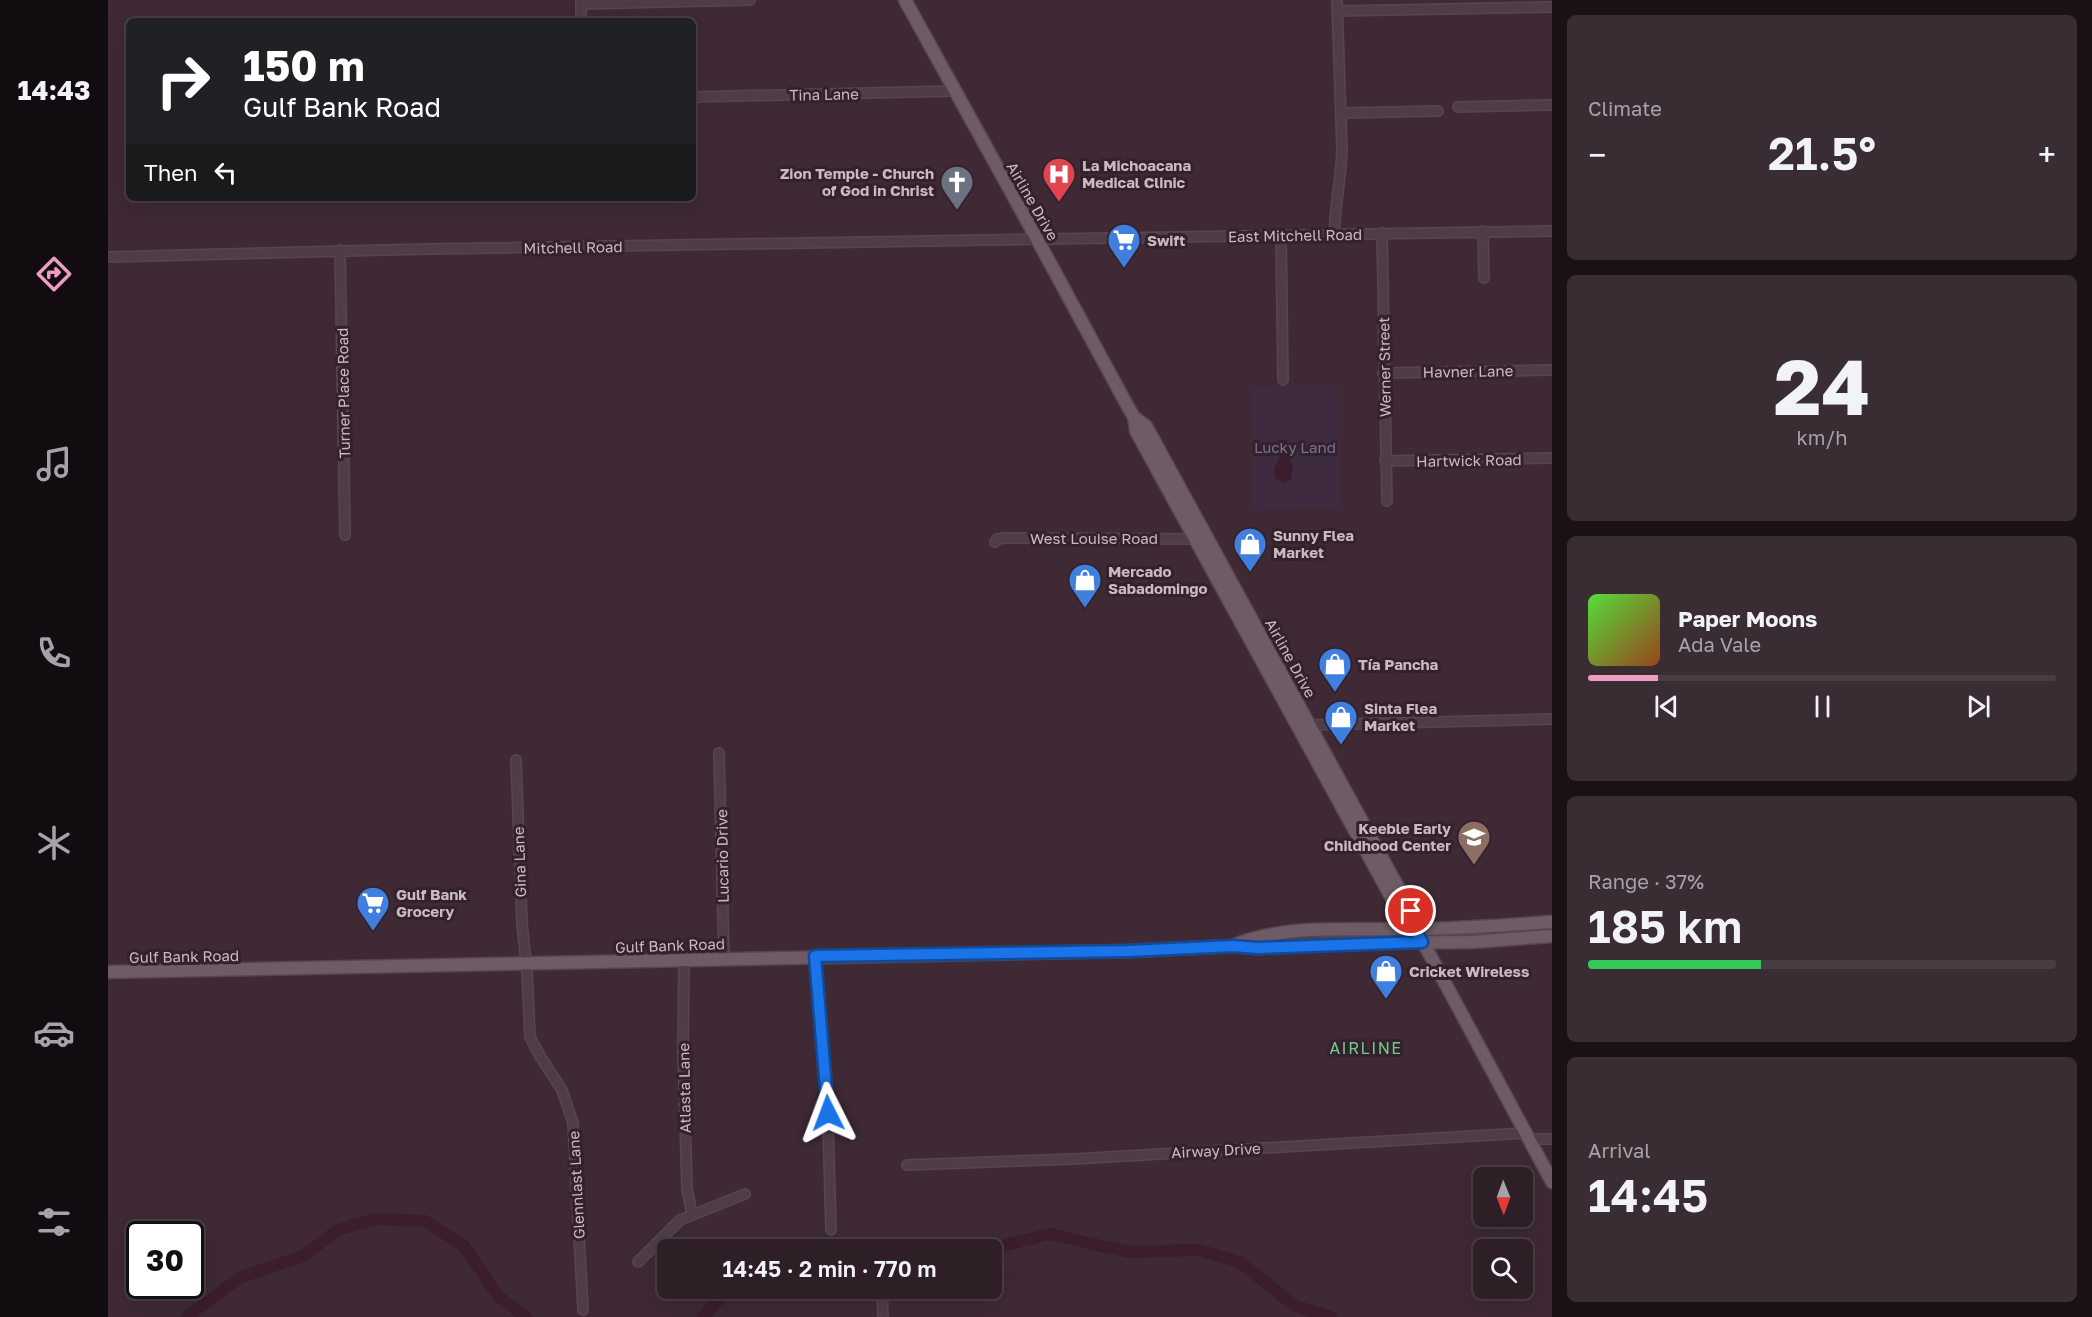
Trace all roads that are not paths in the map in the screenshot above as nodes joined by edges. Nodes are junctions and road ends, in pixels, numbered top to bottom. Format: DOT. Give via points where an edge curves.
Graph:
graph roads {
  1 [pos="750,0"];
  2 [pos="905,0"];
  3 [pos="1337,0"];
  4 [pos="581,2"];
  5 [pos="1552,7"];
  6 [pos="1337,11"];
  7 [pos="581,18"];
  8 [pos="954,91"];
  9 [pos="696,97"];
  10 [pos="1552,105"];
  11 [pos="1458,107"];
  12 [pos="1438,111"];
  13 [pos="1341,112"];
  14 [pos="1483,231"];
  15 [pos="1552,231"];
  16 [pos="1382,233"];
  17 [pos="1334,234"];
  18 [pos="1281,235"];
  19 [pos="1037,239"];
  20 [pos="340,250"];
  21 [pos="108,257"];
  22 [pos="1484,278"];
  23 [pos="1552,370"];
  24 [pos="1383,373"];
  25 [pos="1283,380"];
  26 [pos="1134,417"];
  27 [pos="1552,458"];
  28 [pos="1386,461"];
  29 [pos="1387,501"];
  30 [pos="1200,524"];
  31 [pos="345,535"];
  32 [pos="1194,539"];
  33 [pos="995,542"];
  34 [pos="1552,719"];
  35 [pos="1310,724"];
  36 [pos="719,753"];
  37 [pos="516,760"];
  38 [pos="1552,922"];
  39 [pos="1413,925"];
  40 [pos="1552,936"];
  41 [pos="1422,942"];
  42 [pos="1233,946"];
  43 [pos="815,956"];
  44 [pos="724,958"];
  45 [pos="684,960"];
  46 [pos="525,964"];
  47 [pos="108,972"];
  48 [pos="1527,1136"];
  49 [pos="1552,1139"];
  50 [pos="908,1165"];
  51 [pos="1552,1182"];
  52 [pos="745,1194"];
  53 [pos="692,1215"];
  54 [pos="831,1230"];
  55 [pos="638,1262"];
  56 [pos="882,1299"];
  57 [pos="583,1310"];
  58 [pos="883,1317"];
  1 -- 4 [label="street"];
  2 -- 8 [label="main road, Airline Drive"];
  3 -- 6 [label="street"];
  4 -- 7 [label="street"];
  5 -- 6 [label="street"];
  6 -- 13 [label="street"];
  8 -- 9 [label="street, Tina Lane"];
  8 -- 19 [label="main road, Airline Drive"];
  10 -- 11 [label="street"];
  12 -- 13 [label="street"];
  13 -- 17 [label="street" via="1341,168"];
  14 -- 15 [label="street, East Mitchell Road"];
  14 -- 16 [label="street, East Mitchell Road"];
  14 -- 22 [label="street"];
  16 -- 17 [label="street, East Mitchell Road"];
  16 -- 24 [label="street, Werner Street"];
  17 -- 18 [label="street, East Mitchell Road"];
  18 -- 19 [label="street, East Mitchell Road"];
  18 -- 25 [label="street"];
  19 -- 20 [label="street, Mitchell Road"];
  19 -- 26 [label="main road, Airline Drive"];
  20 -- 21 [label="street, Mitchell Road"];
  20 -- 31 [label="street, Turner Place Road"];
  23 -- 24 [label="street, Havner Lane"];
  24 -- 28 [label="street, Werner Street"];
  26 -- 30 [label="main road, Airline Drive" via="1146,426"];
  26 -- 32 [label="main road, Airline Drive" via="1136,431"];
  27 -- 28 [label="street, Hartwick Road"];
  28 -- 29 [label="street, Werner Street"];
  30 -- 32 [label="main road"];
  30 -- 35 [label="main road, Airline Drive"];
  32 -- 33 [label="street, West Louise Road" via="1000,538"];
  32 -- 39 [label="main road, Airline Drive" via="1401,915"];
  34 -- 35 [label="street"];
  35 -- 39 [label="main road, Airline Drive" via="1411,911"];
  36 -- 44 [label="street, Lucario Drive"];
  37 -- 46 [label="street, Gina Lane"];
  38 -- 39 [label="main road, Gulf Bank Road"];
  39 -- 41 [label="main road, Airline Drive"];
  39 -- 42 [label="main road, Gulf Bank Road" via="1257,936"];
  40 -- 41 [label="main road, Gulf Bank Road"];
  41 -- 42 [label="main road, Gulf Bank Road"];
  41 -- 48 [label="main road, Airline Drive"];
  42 -- 43 [label="main road, Gulf Bank Road"];
  43 -- 44 [label="main road, Gulf Bank Road"];
  43 -- 54 [label="street" via="827,1089"];
  44 -- 45 [label="main road, Gulf Bank Road"];
  45 -- 46 [label="main road, Gulf Bank Road"];
  45 -- 53 [label="street, Atlasta Lane" via="687,1188"];
  46 -- 47 [label="main road, Gulf Bank Road"];
  46 -- 57 [label="street, Glennlast Lane" via="530,1037 562,1089 573,1123"];
  48 -- 49 [label="street, Airway Drive"];
  48 -- 50 [label="street, Airway Drive"];
  48 -- 51 [label="main road, Airline Drive"];
  52 -- 53 [label="street"];
  53 -- 55 [label="street" via="680,1220"];
  56 -- 58 [label="street"];
}
